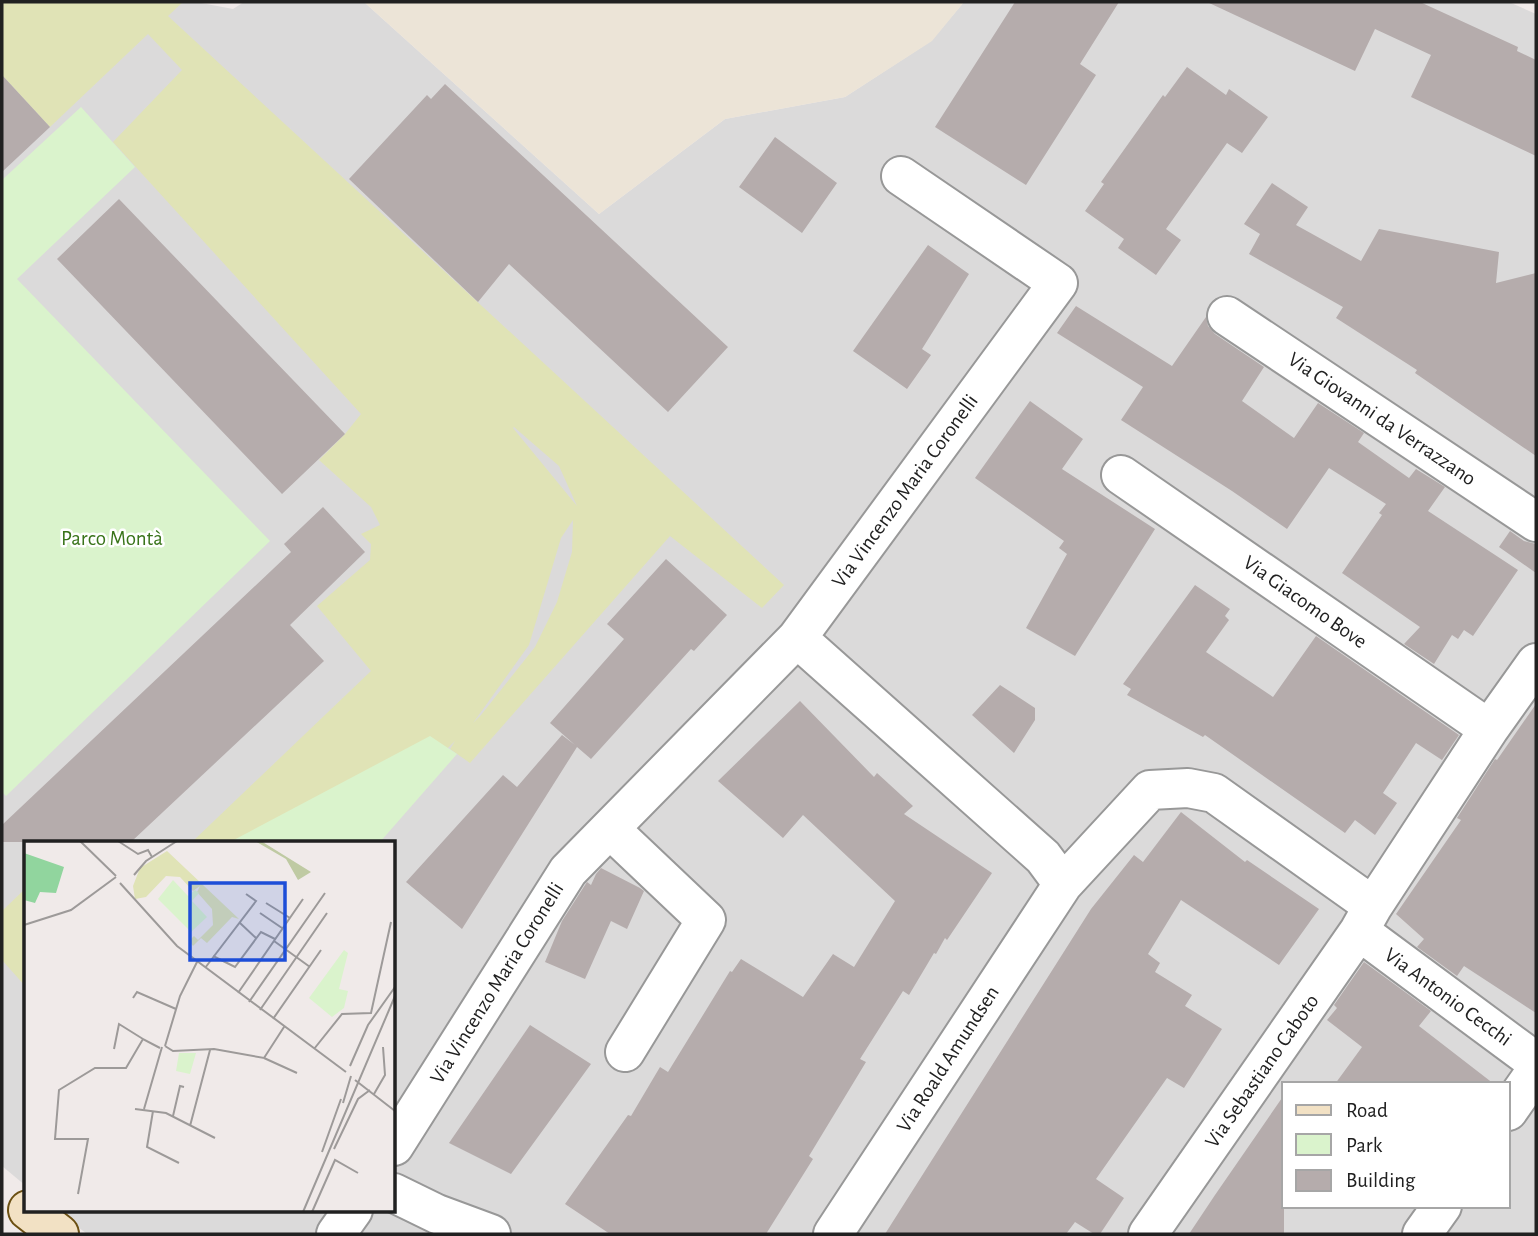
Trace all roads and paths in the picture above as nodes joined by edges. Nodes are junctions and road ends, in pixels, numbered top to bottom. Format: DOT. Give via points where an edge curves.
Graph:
graph roads {
  1 [pos="901,176"];
  2 [pos="1227,316"];
  3 [pos="1121,475"];
  4 [pos="1536,522"];
  5 [pos="797,638"];
  6 [pos="1536,663"];
  7 [pos="1489,729"];
  8 [pos="610,829"];
  9 [pos="1063,884"];
  10 [pos="1366,919"];
  11 [pos="625,1052"];
  12 [pos="1536,1062"];
  13 [pos="1536,1071"];
  14 [pos="1510,1108"];
  15 [pos="396,1143"];
  16 [pos="2,1190"];
  17 [pos="396,1194"];
  18 [pos="24,1207"];
  19 [pos="1441,1208"];
  20 [pos="31,1212"];
  21 [pos="352,1212"];
  22 [pos="59,1234"];
  23 [pos="336,1234"];
  24 [pos="491,1234"];
  25 [pos="834,1234"];
  26 [pos="1148,1234"];
  27 [pos="1422,1234"];
  1 -- 5 [label="street, Via Vincenzo Maria Coronelli" via="1058,283"];
  2 -- 4 [label="street, Via Giovanni da Verrazzano"];
  3 -- 7 [label="street, Via Giacomo Bove"];
  5 -- 8 [label="street, Via Vincenzo Maria Coronelli"];
  5 -- 9 [label="street" via="1043,857"];
  6 -- 7 [label="street, Via Sebastiano Caboto"];
  7 -- 10 [label="street, Via Sebastiano Caboto"];
  8 -- 11 [label="street" via="706,920"];
  8 -- 15 [label="street, Via Vincenzo Maria Coronelli" via="568,871"];
  9 -- 10 [label="street, Via Roald Amundsen" via="1150,790 1188,788 1214,793"];
  9 -- 25 [label="street, Via Roald Amundsen"];
  10 -- 12 [label="street, Via Antonio Cecchi"];
  10 -- 26 [label="street, Via Sebastiano Caboto"];
  13 -- 14 [label="street"];
  16 -- 18 [label="main road"];
  17 -- 24 [label="street"];
  19 -- 27 [label="street"];
  20 -- 22 [label="main road"];
  21 -- 23 [label="street"];
}
